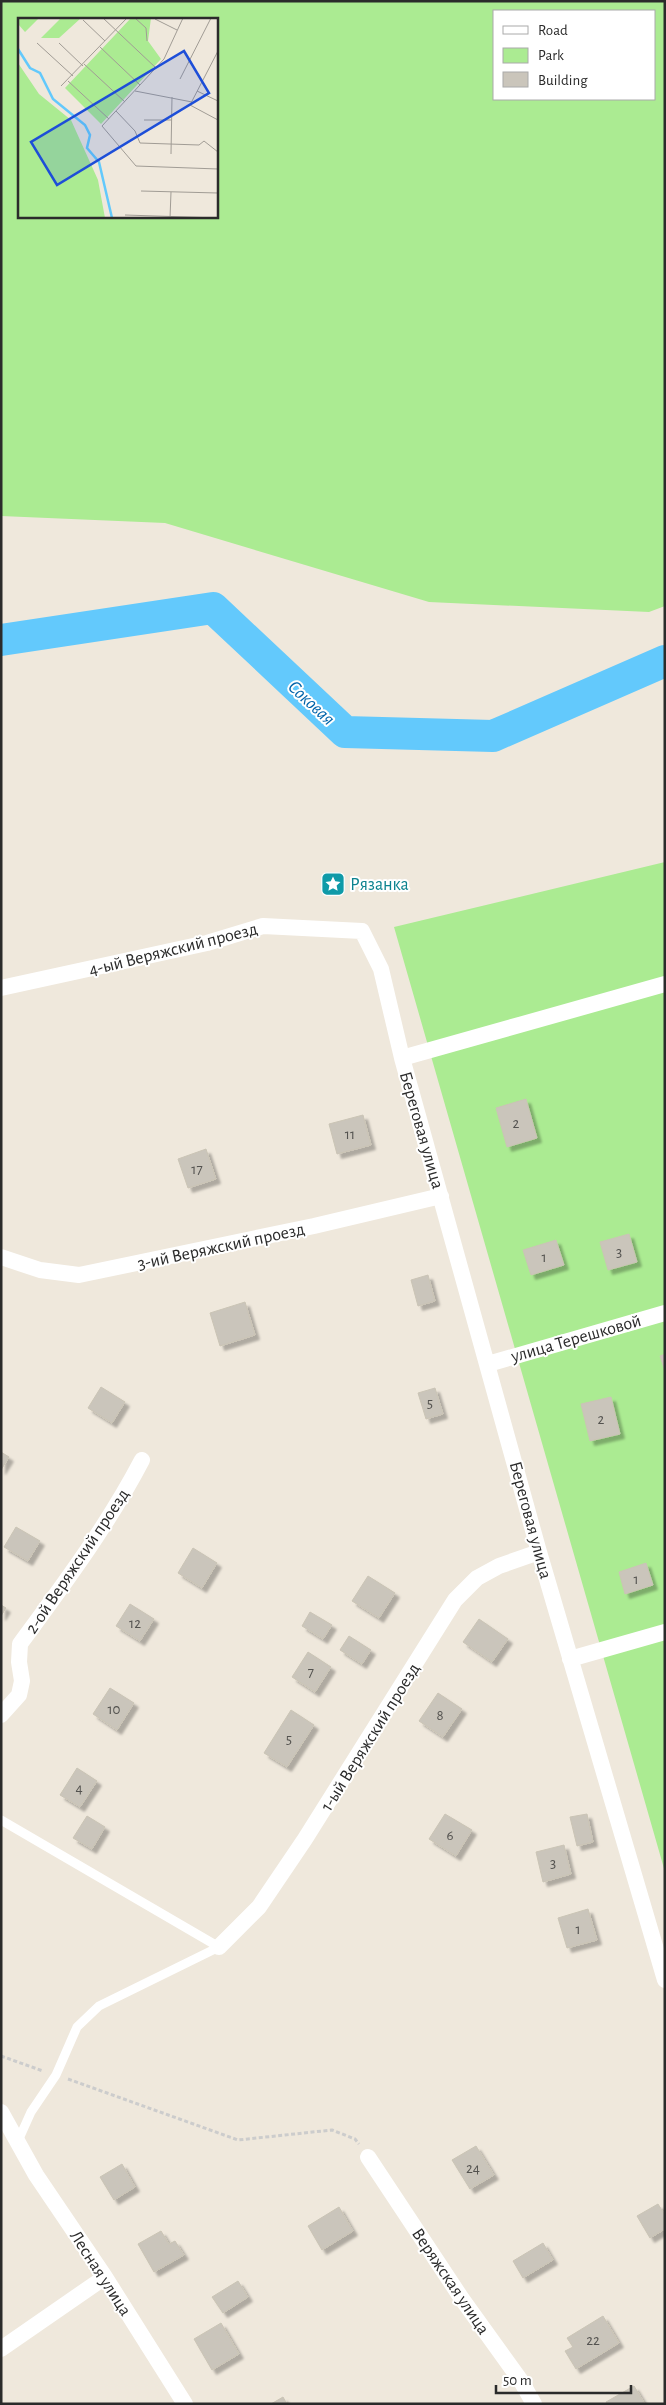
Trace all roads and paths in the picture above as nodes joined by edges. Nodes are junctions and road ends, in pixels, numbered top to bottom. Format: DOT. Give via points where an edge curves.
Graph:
graph roads {
  1 [pos="665,984"];
  2 [pos="1,988"];
  3 [pos="402,1058"];
  4 [pos="441,1196"];
  5 [pos="1,1257"];
  6 [pos="665,1313"];
  7 [pos="488,1364"];
  8 [pos="142,1460"];
  9 [pos="539,1552"];
  10 [pos="665,1632"];
  11 [pos="570,1659"];
  12 [pos="1,1715"];
  13 [pos="1,1820"];
  14 [pos="219,1947"];
  15 [pos="662,1961"];
  16 [pos="665,1980"];
  17 [pos="1,2056"];
  18 [pos="56,2075"];
  19 [pos="1,2112"];
  20 [pos="18,2141"];
  21 [pos="368,2158"];
  22 [pos="105,2277"];
  23 [pos="1,2349"];
  24 [pos="185,2404"];
  25 [pos="534,2404"];
  1 -- 3 [label="street"];
  2 -- 3 [label="street, 4-ый Веряжский проезд" via="207,943 263,926 362,931 381,969"];
  3 -- 4 [label="street, Береговая улица"];
  4 -- 5 [label="street, 3-ий Веряжский проезд" via="79,1275 40,1270"];
  4 -- 7 [label="street, Береговая улица"];
  6 -- 7 [label="street, улица Терешковой"];
  7 -- 9 [label="street, Береговая улица"];
  8 -- 12 [label="street, 2-ой Веряжский проезд" via="87,1552 20,1644 22,1682 19,1695"];
  9 -- 11 [label="street, Береговая улица"];
  9 -- 14 [label="street, 1-ый Веряжский проезд" via="499,1566 477,1578 456,1600 285,1869 259,1907"];
  10 -- 11 [label="street"];
  11 -- 15 [label="street, Береговая улица"];
  13 -- 14 [label="lane"];
  14 -- 18 [label="lane" via="99,2006 77,2027"];
  15 -- 16 [label="street, Береговая улица"];
  17 -- 18 [label="path"];
  18 -- 20 [label="lane" via="31,2112"];
  18 -- 21 [label="path" via="238,2140 332,2130 355,2139"];
  19 -- 20 [label="street, Лесная улица"];
  20 -- 22 [label="street, Лесная улица" via="36,2176"];
  21 -- 25 [label="street, Веряжская улица"];
  22 -- 23 [label="street"];
  22 -- 24 [label="street, Лесная улица"];
}
